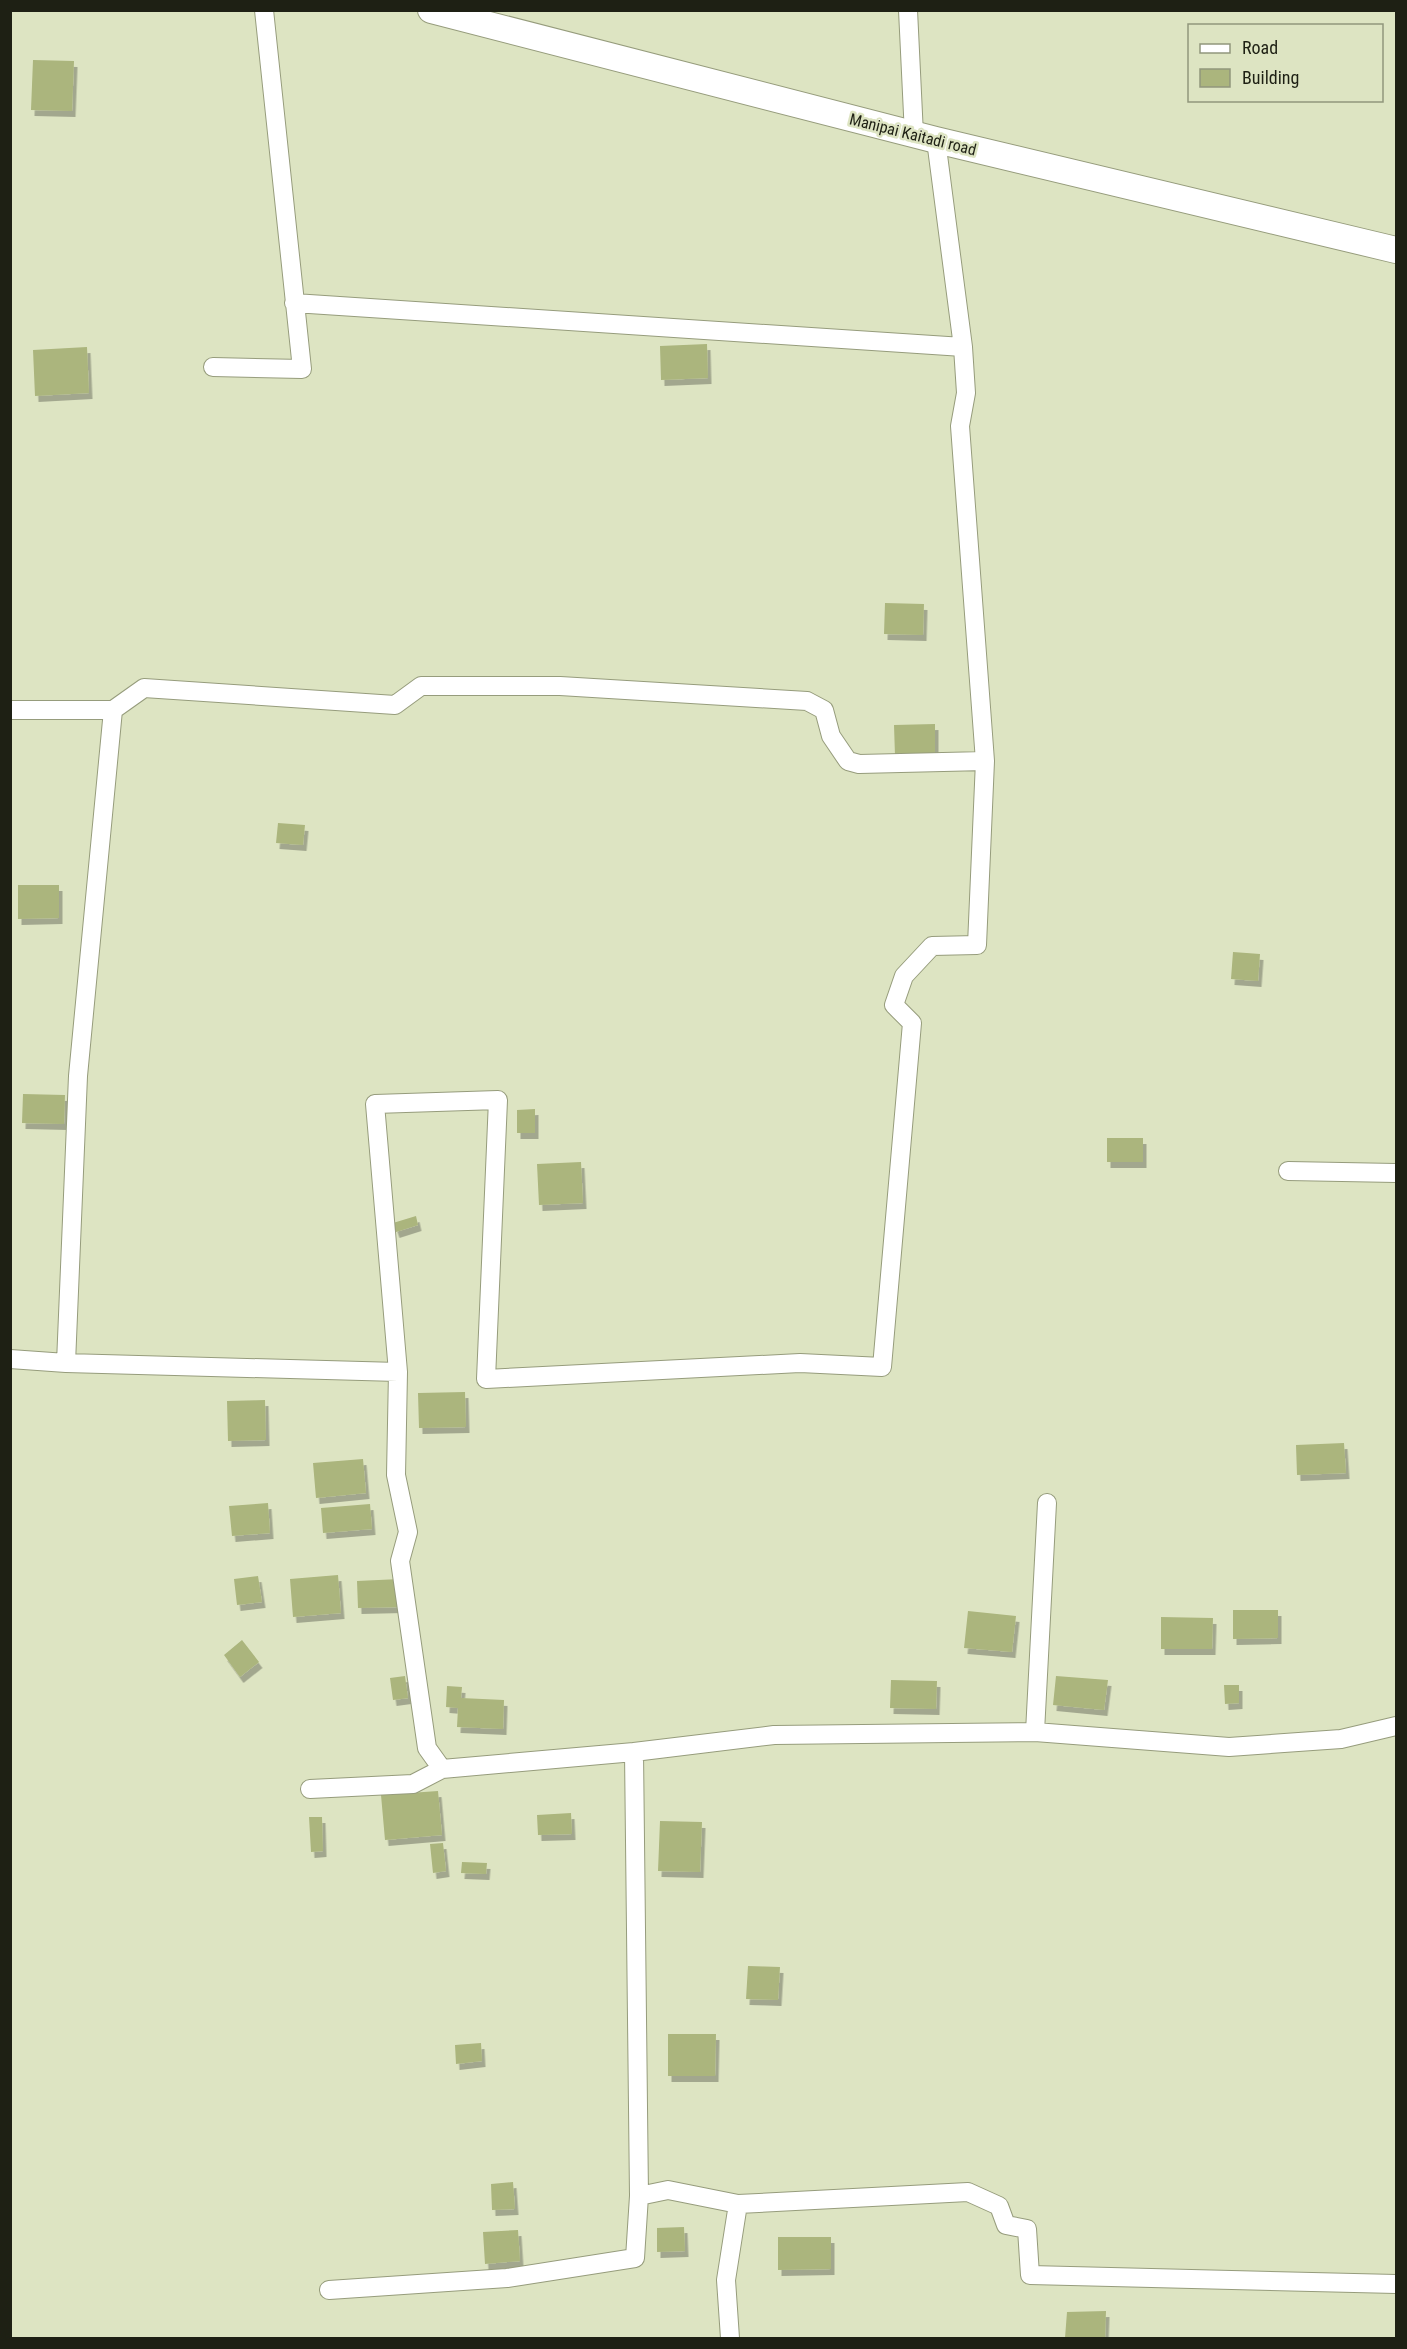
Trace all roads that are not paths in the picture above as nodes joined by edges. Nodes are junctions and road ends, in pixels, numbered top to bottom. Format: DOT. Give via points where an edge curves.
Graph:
graph roads {
  1 [pos="264,10"];
  2 [pos="430,10"];
  3 [pos="908,10"];
  4 [pos="925,137"];
  5 [pos="1396,250"];
  6 [pos="294,303"];
  7 [pos="963,347"];
  8 [pos="213,367"];
  9 [pos="10,710"];
  10 [pos="113,710"];
  11 [pos="985,761"];
  12 [pos="1288,1171"];
  13 [pos="1396,1173"];
  14 [pos="10,1359"];
  15 [pos="66,1363"];
  16 [pos="398,1371"];
  17 [pos="1047,1503"];
  18 [pos="1396,1726"];
  19 [pos="1035,1732"];
  20 [pos="634,1752"];
  21 [pos="442,1769"];
  22 [pos="310,1789"];
  23 [pos="639,2196"];
  24 [pos="738,2204"];
  25 [pos="1396,2284"];
  26 [pos="329,2290"];
  27 [pos="730,2338"];
  1 -- 6 [label="street"];
  2 -- 4 [label="main road, Manipai Kaitadi road"];
  3 -- 4 [label="street"];
  4 -- 5 [label="main road, Manipai Kaitadi road"];
  4 -- 7 [label="street"];
  6 -- 7 [label="street"];
  6 -- 8 [label="street" via="302,369"];
  7 -- 11 [label="street" via="966,393 960,426"];
  9 -- 10 [label="street"];
  10 -- 11 [label="street" via="144,688 395,705 421,686 560,686 807,701 824,710 831,736 848,761"];
  10 -- 15 [label="street" via="78,1076"];
  11 -- 16 [label="street" via="977,945 932,946 904,976 894,1005 912,1023 882,1367 800,1362 486,1379 498,1100 375,1104"];
  12 -- 13 [label="street"];
  14 -- 15 [label="street"];
  15 -- 16 [label="street"];
  16 -- 21 [label="street" via="396,1475 408,1532 400,1561 427,1748"];
  17 -- 19 [label="street"];
  18 -- 19 [label="street" via="1341,1739 1229,1747"];
  19 -- 20 [label="street" via="774,1735"];
  20 -- 21 [label="street"];
  20 -- 23 [label="street"];
  21 -- 22 [label="street" via="412,1784"];
  23 -- 24 [label="street" via="668,2190"];
  23 -- 26 [label="street" via="635,2258 507,2278"];
  24 -- 25 [label="street" via="968,2192 999,2206 1006,2225 1027,2229 1030,2275"];
  24 -- 27 [label="street" via="726,2280"];
}
